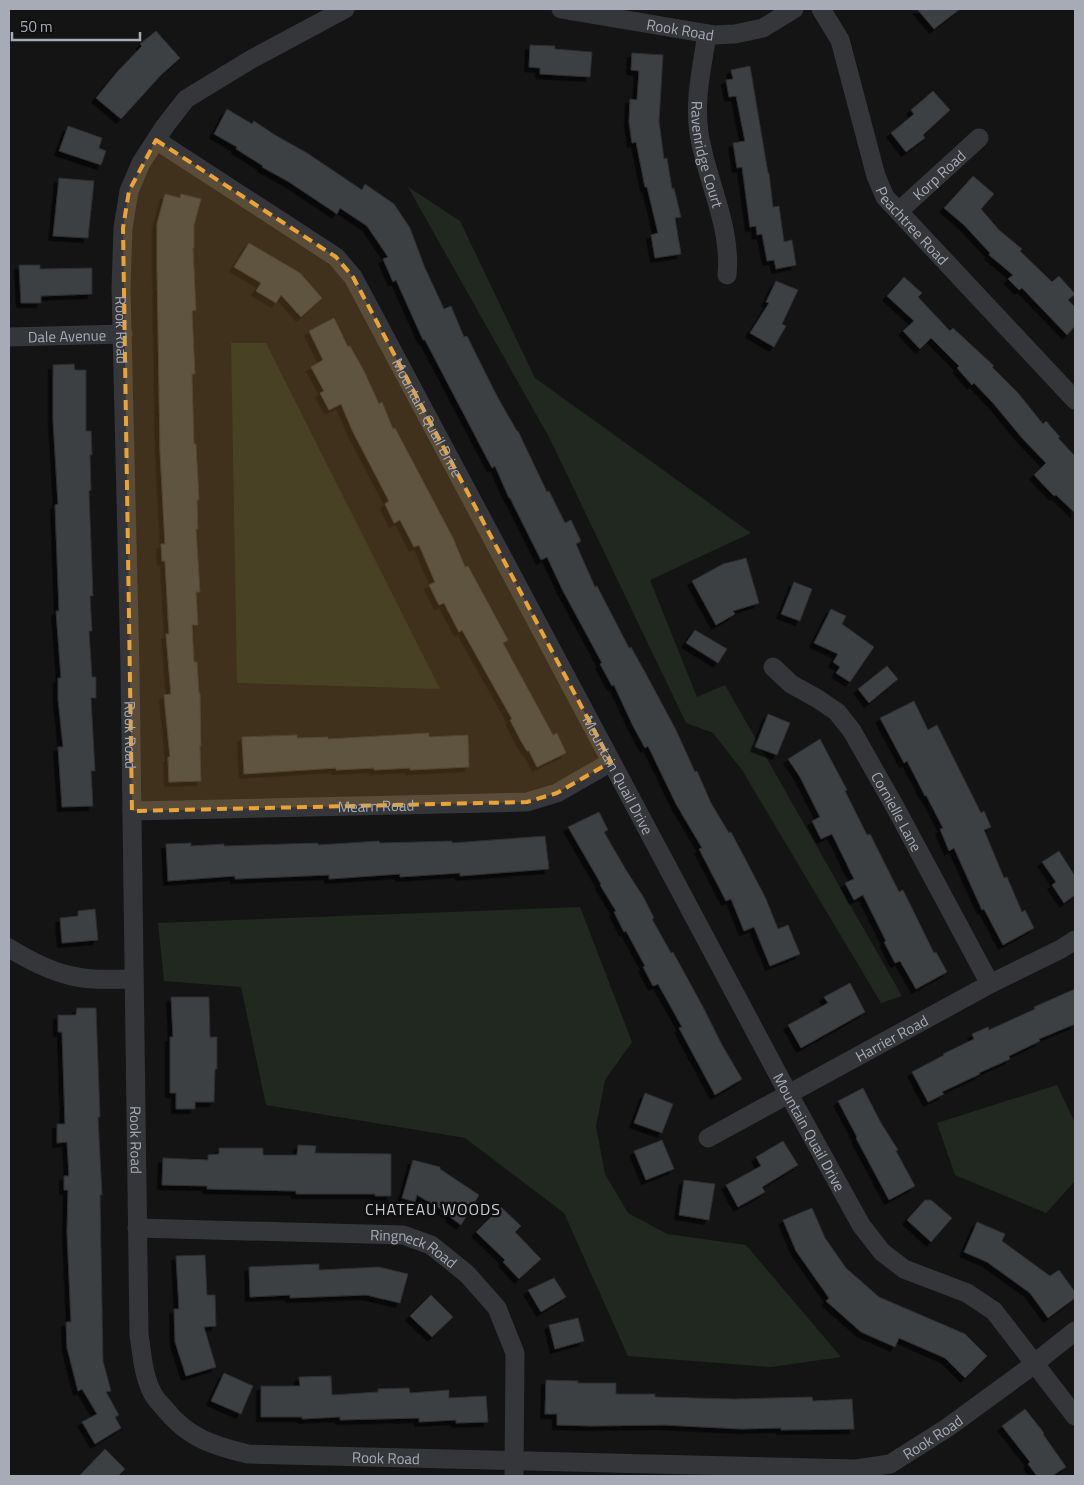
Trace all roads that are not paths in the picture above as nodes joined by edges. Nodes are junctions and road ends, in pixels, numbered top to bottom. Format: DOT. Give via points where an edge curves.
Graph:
graph roads {
  1 [pos="346,9"];
  2 [pos="561,9"];
  3 [pos="794,9"];
  4 [pos="821,9"];
  5 [pos="707,34"];
  6 [pos="979,138"];
  7 [pos="156,140"];
  8 [pos="899,211"];
  9 [pos="727,275"];
  10 [pos="123,334"];
  11 [pos="9,337"];
  12 [pos="1075,400"];
  13 [pos="773,667"];
  14 [pos="611,762"];
  15 [pos="132,811"];
  16 [pos="1075,940"];
  17 [pos="9,948"];
  18 [pos="134,979"];
  19 [pos="990,984"];
  20 [pos="789,1094"];
  21 [pos="708,1138"];
  22 [pos="138,1228"];
  23 [pos="1075,1331"];
  24 [pos="1035,1362"];
  25 [pos="1075,1416"];
  26 [pos="515,1468"];
  1 -- 7 [label="street, Rook Road" via="250,60 186,99"];
  2 -- 5 [label="street, Rook Road"];
  3 -- 5 [label="street, Rook Road" via="763,28 735,34"];
  4 -- 8 [label="street, Peachtree Road" via="840,40 876,176 885,197"];
  5 -- 9 [label="street, Ravenridge Court" via="697,98 699,134 726,238"];
  6 -- 8 [label="street, Korp Road"];
  7 -- 10 [label="street, Rook Road" via="129,191 123,237"];
  7 -- 14 [label="street, Mountain Quail Drive" via="336,257 353,276"];
  8 -- 12 [label="street, Peachtree Road"];
  10 -- 11 [label="street, Dale Avenue"];
  10 -- 15 [label="street, Rook Road"];
  13 -- 19 [label="street, Cornielle Lane" via="792,684 837,712 852,731"];
  14 -- 15 [label="street, Mearn Road" via="557,793 527,802"];
  14 -- 20 [label="street, Mountain Quail Drive"];
  15 -- 18 [label="street, Rook Road"];
  16 -- 19 [label="street, Harrier Road"];
  17 -- 18 [label="street" via="69,976"];
  18 -- 22 [label="street, Rook Road"];
  19 -- 20 [label="street, Harrier Road"];
  20 -- 21 [label="street, Harrier Road"];
  20 -- 24 [label="street, Mountain Quail Drive" via="861,1225 882,1252 904,1269 968,1293 994,1311"];
  22 -- 26 [label="street, Ringneck Road" via="404,1235 431,1246 467,1274 497,1308 515,1353"];
  22 -- 26 [label="street, Rook Road" via="139,1334 144,1368 153,1394 174,1420 196,1437 248,1454"];
  23 -- 24 [label="street, Rook Road"];
  24 -- 25 [label="street, Mountain Quail Drive"];
  24 -- 26 [label="street, Rook Road" via="947,1428 890,1464 856,1468"];
}
